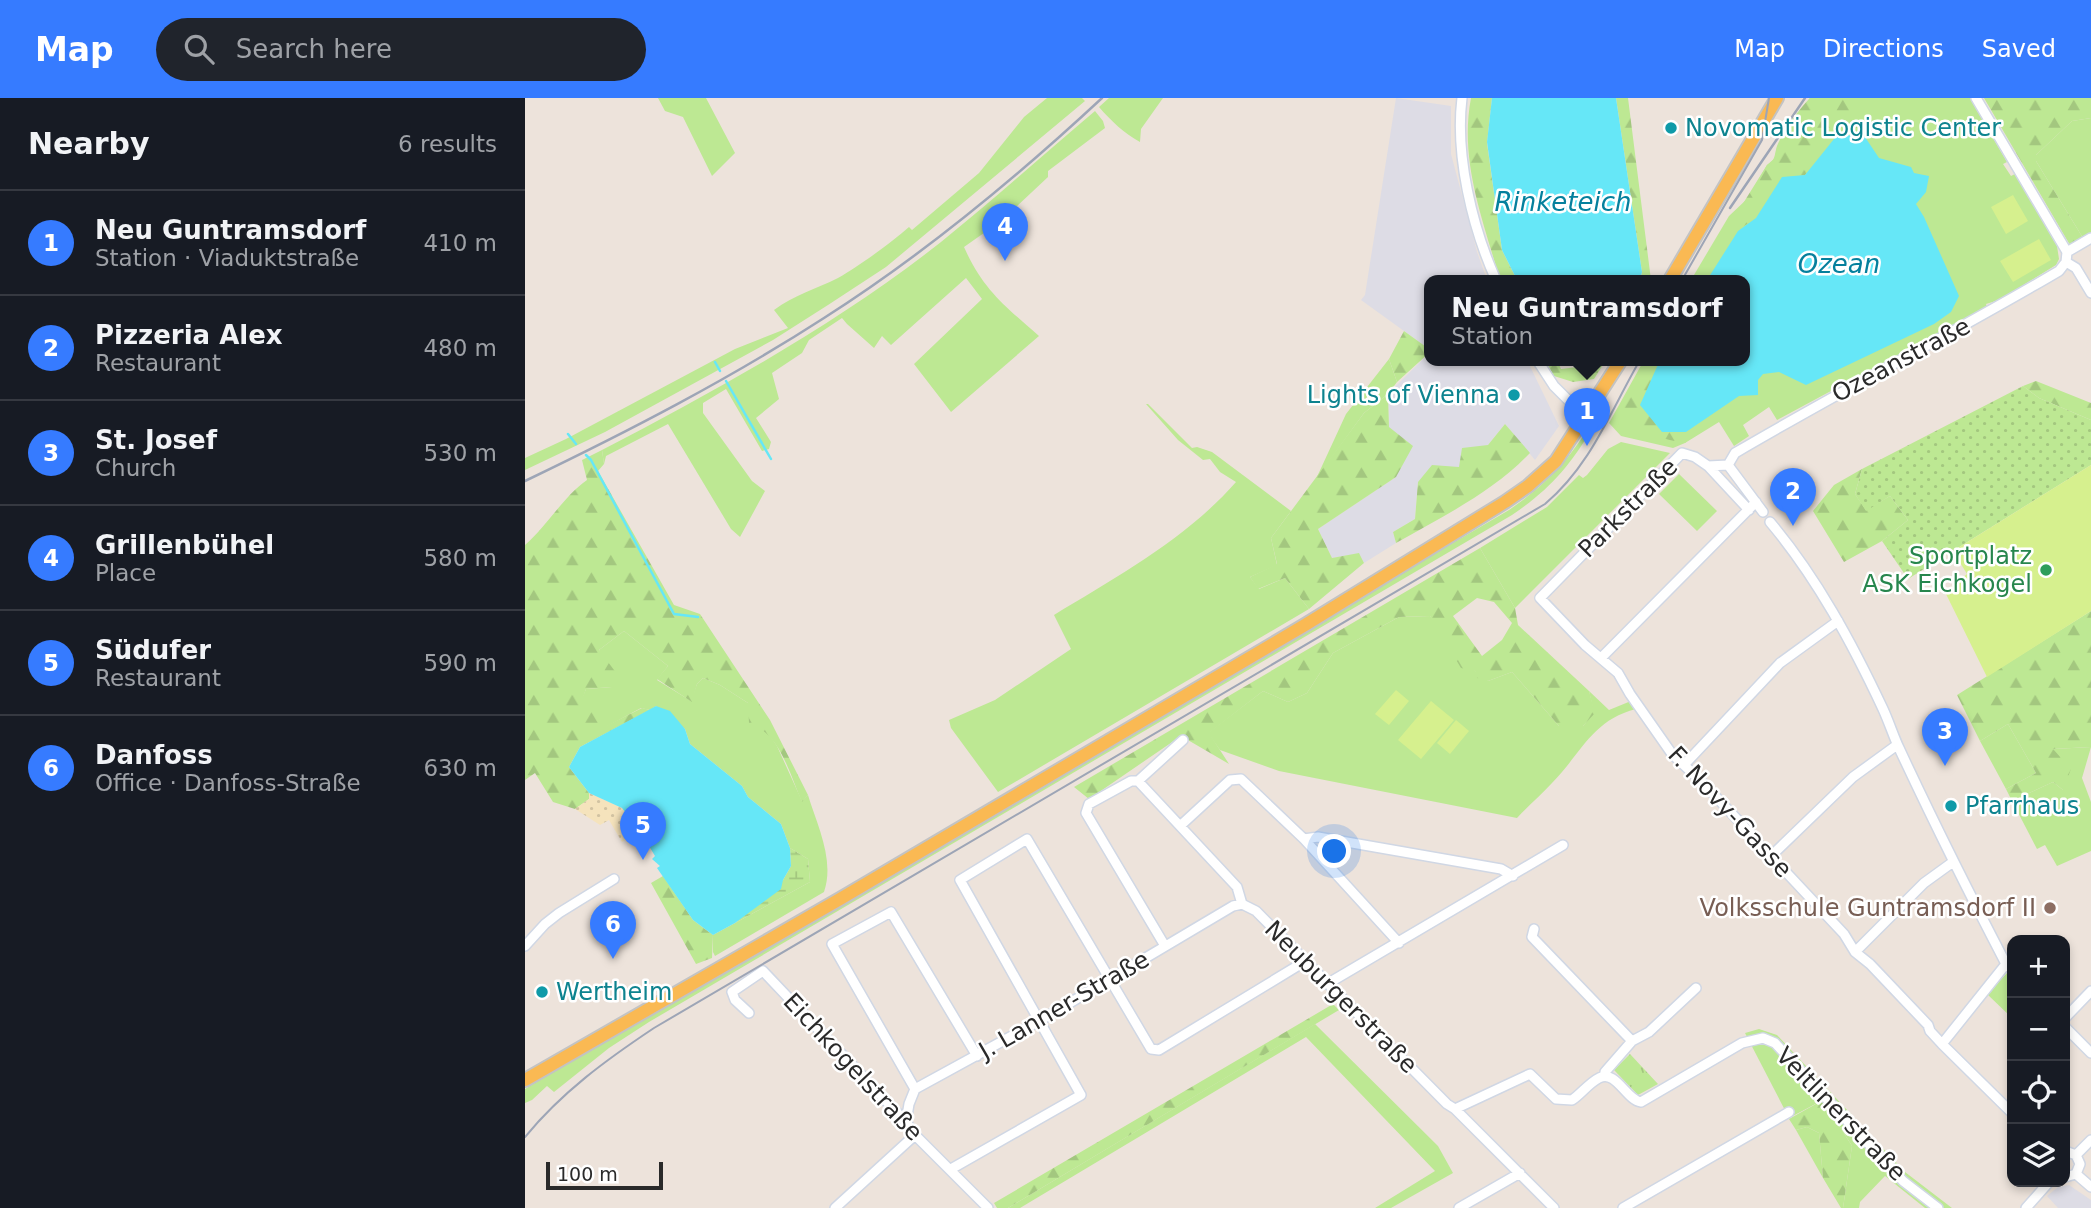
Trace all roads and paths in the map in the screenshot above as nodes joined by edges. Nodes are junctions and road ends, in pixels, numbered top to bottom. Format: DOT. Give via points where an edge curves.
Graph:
graph roads {
  1 [pos="1462,98"];
  2 [pos="1777,98"];
  3 [pos="1976,98"];
  4 [pos="2091,238"];
  5 [pos="2066,257"];
  6 [pos="1494,275"];
  7 [pos="1673,275"];
  8 [pos="2091,293"];
  9 [pos="1541,366"];
  10 [pos="1617,366"];
  11 [pos="1585,418"];
  12 [pos="1728,465"];
  13 [pos="1708,466"];
  14 [pos="1756,502"];
  15 [pos="1748,510"];
  16 [pos="1763,512"];
  17 [pos="1770,522"];
  18 [pos="1540,598"];
  19 [pos="1838,621"];
  20 [pos="1601,658"];
  21 [pos="1183,740"];
  22 [pos="1898,745"];
  23 [pos="1684,765"];
  24 [pos="1138,781"];
  25 [pos="1180,826"];
  26 [pos="1304,839"];
  27 [pos="1563,845"];
  28 [pos="1769,858"];
  29 [pos="1953,862"];
  30 [pos="1513,876"];
  31 [pos="614,879"];
  32 [pos="1242,905"];
  33 [pos="1534,929"];
  34 [pos="1399,943"];
  35 [pos="525,946"];
  36 [pos="1165,946"];
  37 [pos="1855,952"];
  38 [pos="1304,962"];
  39 [pos="2007,963"];
  40 [pos="2007,969"];
  41 [pos="1109,981"];
  42 [pos="1327,984"];
  43 [pos="1696,988"];
  44 [pos="2091,991"];
  45 [pos="749,1013"];
  46 [pos="2070,1013"];
  47 [pos="1041,1020"];
  48 [pos="2070,1032"];
  49 [pos="1632,1041"];
  50 [pos="1942,1044"];
  51 [pos="2091,1053"];
  52 [pos="977,1055"];
  53 [pos="1605,1076"];
  54 [pos="525,1080"];
  55 [pos="915,1089"];
  56 [pos="2007,1108"];
  57 [pos="1455,1110"];
  58 [pos="1789,1112"];
  59 [pos="906,1122"];
  60 [pos="915,1135"];
  61 [pos="2091,1140"];
  62 [pos="2070,1153"];
  63 [pos="2076,1155"];
  64 [pos="951,1169"];
  65 [pos="1520,1173"];
  66 [pos="2076,1174"];
  67 [pos="2070,1176"];
  68 [pos="2045,1187"];
  69 [pos="2091,1187"];
  70 [pos="835,1208"];
  71 [pos="988,1208"];
  72 [pos="1459,1208"];
  73 [pos="1553,1208"];
  74 [pos="1623,1208"];
  75 [pos="1938,1208"];
  76 [pos="2026,1208"];
  1 -- 6 [label="street" via="1462,168"];
  2 -- 7 [label="main road"];
  3 -- 5 [label="street"];
  4 -- 5 [label="street, Ozeanstraße"];
  5 -- 8 [label="street"];
  5 -- 12 [label="street, Ozeanstraße" via="2059,271 1735,453"];
  9 -- 11 [label="street"];
  10 -- 11 [label="main road"];
  11 -- 54 [label="main road" via="1549,468 1505,502 1305,625"];
  12 -- 13 [label="street, Parkstraße"];
  12 -- 14 [label="street"];
  13 -- 15 [label="street"];
  13 -- 18 [label="street, Parkstraße" via="1682,453"];
  14 -- 15 [label="street"];
  14 -- 16 [label="street"];
  15 -- 20 [label="street"];
  17 -- 19 [label="street" via="1794,550"];
  18 -- 20 [label="street, F. Novy-Gasse"];
  19 -- 22 [label="street"];
  19 -- 23 [label="street" via="1780,663"];
  20 -- 23 [label="street, F. Novy-Gasse" via="1618,673"];
  21 -- 24 [label="street"];
  22 -- 28 [label="street" via="1853,777"];
  22 -- 29 [label="street"];
  23 -- 28 [label="street, F. Novy-Gasse"];
  24 -- 25 [label="street, Neuburgerstraße"];
  24 -- 36 [label="street" via="1089,804 1086,813"];
  25 -- 26 [label="street" via="1230,780 1241,779"];
  25 -- 32 [label="street, Neuburgerstraße" via="1237,887"];
  26 -- 30 [label="street" via="1318,837 1501,869"];
  26 -- 34 [label="street"];
  27 -- 30 [label="street"];
  28 -- 37 [label="street, F. Novy-Gasse" via="1844,934"];
  29 -- 37 [label="street"];
  29 -- 39 [label="street"];
  30 -- 34 [label="street"];
  31 -- 35 [label="street" via="559,913"];
  32 -- 36 [label="street, J. Lanner-Straße"];
  32 -- 38 [label="street, Neuburgerstraße" via="1256,911"];
  33 -- 49 [label="street" via="1532,937"];
  34 -- 42 [label="street"];
  36 -- 41 [label="street, J. Lanner-Straße"];
  37 -- 50 [label="street, F. Novy-Gasse"];
  38 -- 41 [label="street" via="1159,1049 1151,1049"];
  38 -- 42 [label="street, Neuburgerstraße"];
  40 -- 50 [label="street"];
  41 -- 47 [label="street, J. Lanner-Straße"];
  41 -- 47 [label="street" via="1027,839 960,880"];
  42 -- 57 [label="street, Neuburgerstraße"];
  43 -- 49 [label="street" via="1649,1032"];
  44 -- 46 [label="street"];
  45 -- 59 [label="street, Eichkogelstraße" via="732,992 763,971"];
  47 -- 52 [label="street, J. Lanner-Straße"];
  47 -- 64 [label="street" via="1081,1095"];
  48 -- 51 [label="street"];
  49 -- 53 [label="street"];
  50 -- 56 [label="street, F. Novy-Gasse"];
  52 -- 55 [label="street, J. Lanner-Straße"];
  52 -- 55 [label="street" via="891,912 832,944"];
  53 -- 57 [label="street" via="1565,1101 1556,1099 1530,1074"];
  53 -- 75 [label="street, Veltlinerstraße" via="1641,1102 1742,1043 1763,1038 1775,1043 1903,1181"];
  55 -- 59 [label="street"];
  57 -- 65 [label="street, Neuburgerstraße"];
  58 -- 74 [label="street"];
  59 -- 60 [label="street, Eichkogelstraße"];
  60 -- 64 [label="street, Eichkogelstraße"];
  60 -- 70 [label="street"];
  61 -- 63 [label="street"];
  62 -- 63 [label="street"];
  63 -- 66 [label="street" via="2080,1164"];
  64 -- 71 [label="street, Eichkogelstraße"];
  65 -- 72 [label="street"];
  65 -- 73 [label="street, Neuburgerstraße"];
  66 -- 67 [label="street"];
  66 -- 69 [label="street"];
  68 -- 76 [label="street"];
}
